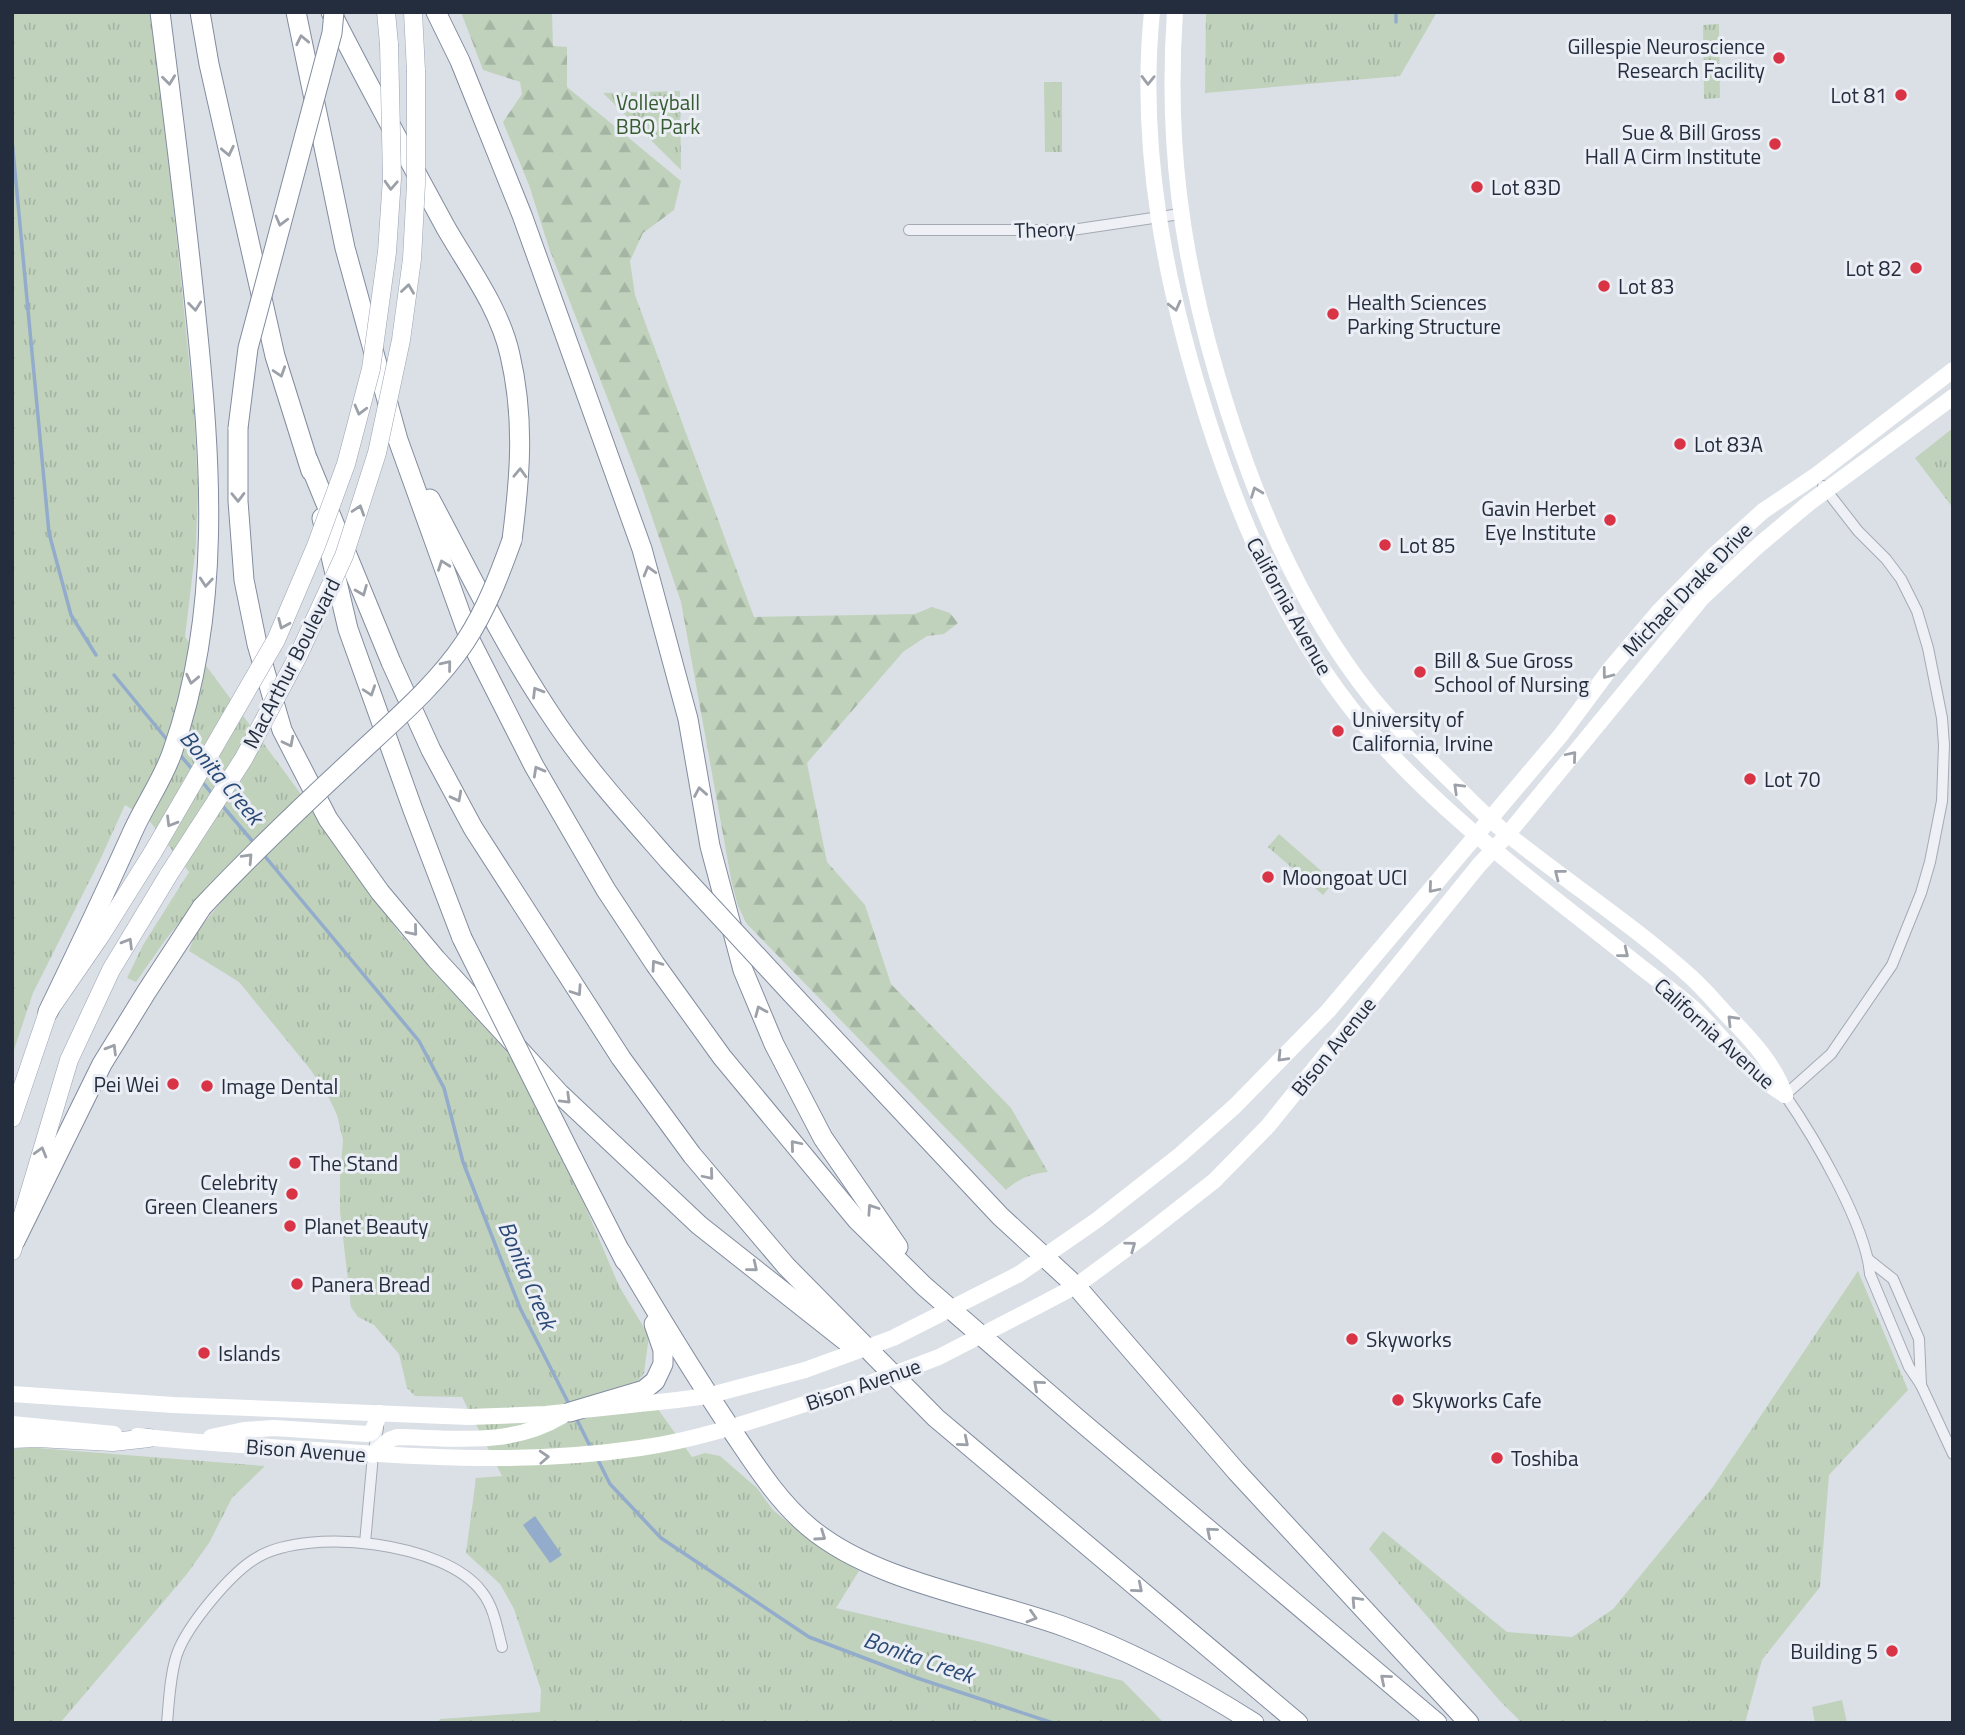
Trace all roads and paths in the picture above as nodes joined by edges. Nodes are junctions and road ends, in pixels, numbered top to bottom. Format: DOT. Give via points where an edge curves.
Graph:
graph roads {
  1 [pos="160,12"];
  2 [pos="200,12"];
  3 [pos="296,12"];
  4 [pos="332,12"];
  5 [pos="386,12"];
  6 [pos="413,12"];
  7 [pos="436,12"];
  8 [pos="1152,12"];
  9 [pos="1175,12"];
  10 [pos="1180,214"];
  11 [pos="1158,218"];
  12 [pos="909,230"];
  13 [pos="1953,370"];
  14 [pos="1953,397"];
  15 [pos="398,440"];
  16 [pos="308,460"];
  17 [pos="1815,476"];
  18 [pos="1827,491"];
  19 [pos="1491,820"];
  20 [pos="1477,835"];
  21 [pos="1507,835"];
  22 [pos="1494,849"];
  23 [pos="48,1012"];
  24 [pos="1786,1095"];
  25 [pos="12,1118"];
  26 [pos="14,1246"];
  27 [pos="621,1252"];
  28 [pos="1044,1256"];
  29 [pos="1869,1260"];
  30 [pos="924,1286"];
  31 [pos="1076,1286"];
  32 [pos="1921,1385"];
  33 [pos="12,1394"];
  34 [pos="914,1395"];
  35 [pos="707,1396"];
  36 [pos="569,1412"];
  37 [pos="380,1413"];
  38 [pos="12,1424"];
  39 [pos="730,1428"];
  40 [pos="149,1438"];
  41 [pos="12,1439"];
  42 [pos="192,1441"];
  43 [pos="1953,1454"];
  44 [pos="373,1455"];
  45 [pos="366,1543"];
  46 [pos="502,1647"];
  47 [pos="167,1723"];
  48 [pos="1254,1723"];
  49 [pos="1298,1723"];
  50 [pos="1437,1723"];
  51 [pos="1469,1723"];
  1 -- 23 [label="highway, one-way" via="207,425 209,522 204,612 173,752"];
  2 -- 16 [label="highway, one-way" via="275,356"];
  15 -- 3 [label="highway, one-way" via="345,248"];
  26 -- 4 [label="highway, one-way, bridge" via="102,1064 202,907 259,846 439,675 465,642 492,594 512,540 521,474 510,354 489,301 373,95"];
  4 -- 34 [label="highway, one-way, bridge" via="332,33 248,348 238,428 244,580 282,730 328,819 380,892 561,1094 699,1225"];
  5 -- 23 [label="main road, MacArthur Boulevard, one-way, bridge" via="392,178 387,252 372,369 346,464 276,640 153,852"];
  26 -- 6 [label="main road, MacArthur Boulevard, one-way, bridge" via="69,1060 111,970 244,758 344,556 377,453 401,340 412,259 416,184"];
  30 -- 7 [label="highway, one-way" via="823,1138 774,1044 743,971 710,846 688,719 642,549 522,215"];
  8 -- 11 [label="main road, California Avenue, one-way" via="1148,98"];
  9 -- 10 [label="main road, California Avenue" via="1171,97"];
  10 -- 11 [label="street, Theory"];
  19 -- 10 [label="main road, California Avenue, one-way" via="1418,750 1373,698 1335,647 1283,554 1229,416 1190,272"];
  11 -- 12 [label="street, Theory" via="1072,230"];
  11 -- 20 [label="main road, California Avenue, one-way" via="1194,377 1231,490 1262,564 1316,658 1357,716"];
  13 -- 17 [label="main road, Michael Drake Drive"];
  14 -- 18 [label="main road, Michael Drake Drive"];
  28 -- 15 [label="highway, one-way, bridge" via="1000,1216 596,779 500,631"];
  30 -- 15 [label="highway, one-way" via="857,1220 722,1057 606,890 534,766 470,640"];
  16 -- 27 [label="highway, one-way, bridge" via="348,629 462,938"];
  16 -- 34 [label="highway, one-way" via="431,750 473,828 563,971 692,1155 786,1265"];
  17 -- 18 [label="street"];
  17 -- 19 [label="main road, Michael Drake Drive, one-way" via="1763,511 1660,610"];
  21 -- 18 [label="main road, Michael Drake Drive, one-way" via="1702,598"];
  18 -- 24 [label="street" via="1901,579 1917,611 1942,718 1942,801 1921,893 1892,965 1831,1054"];
  19 -- 20 [label="main road, Bison Avenue"];
  19 -- 21 [label="main road, California Avenue"];
  20 -- 22 [label="main road, California Avenue"];
  20 -- 28 [label="main road, Bison Avenue, one-way" via="1328,1011 1235,1106 1180,1155"];
  21 -- 22 [label="main road, Bison Avenue"];
  24 -- 21 [label="main road, California Avenue, one-way" via="1779,1076 1747,1036 1693,979"];
  22 -- 24 [label="main road, California Avenue, one-way" via="1693,1008 1765,1083"];
  31 -- 22 [label="main road, Bison Avenue, one-way" via="1214,1181 1268,1126"];
  23 -- 25 [label="main road, MacArthur Boulevard"];
  24 -- 29 [label="street, California Avenue" via="1825,1161"];
  27 -- 35 [label="highway"];
  27 -- 36 [label="highway" via="659,1334 663,1364 655,1381 644,1390"];
  28 -- 31 [label="highway"];
  28 -- 35 [label="main road, Bison Avenue, bridge" via="1019,1275 893,1338 805,1370"];
  29 -- 32 [label="street, California Avenue" via="1870,1274"];
  29 -- 32 [label="street, California Avenue" via="1894,1279 1919,1339"];
  50 -- 30 [label="highway, one-way"];
  31 -- 39 [label="main road, Bison Avenue, bridge" via="939,1357"];
  51 -- 31 [label="highway, one-way" via="1236,1471"];
  32 -- 43 [label="street, California Avenue"];
  33 -- 37 [label="main road, Bison Avenue"];
  34 -- 49 [label="highway, one-way"];
  35 -- 36 [label="main road, Bison Avenue"];
  35 -- 39 [label="highway"];
  36 -- 37 [label="main road, Bison Avenue" via="446,1417"];
  36 -- 44 [label="main road" via="510,1437 397,1437"];
  37 -- 42 [label="main road" via="372,1432 366,1434 274,1427"];
  37 -- 44 [label="street"];
  38 -- 40 [label="main road, Bison Avenue"];
  44 -- 39 [label="main road, Bison Avenue, one-way" via="543,1458 642,1448"];
  39 -- 48 [label="highway, one-way" via="772,1489 809,1527 846,1553 886,1571 1066,1627 1199,1688"];
  40 -- 41 [label="main road" via="113,1442"];
  40 -- 42 [label="main road, Bison Avenue"];
  42 -- 44 [label="main road, Bison Avenue"];
  44 -- 45 [label="street"];
  45 -- 46 [label="street" via="416,1552 463,1573 483,1592"];
  45 -- 47 [label="street" via="290,1546 258,1557 228,1581 177,1654"];
}
